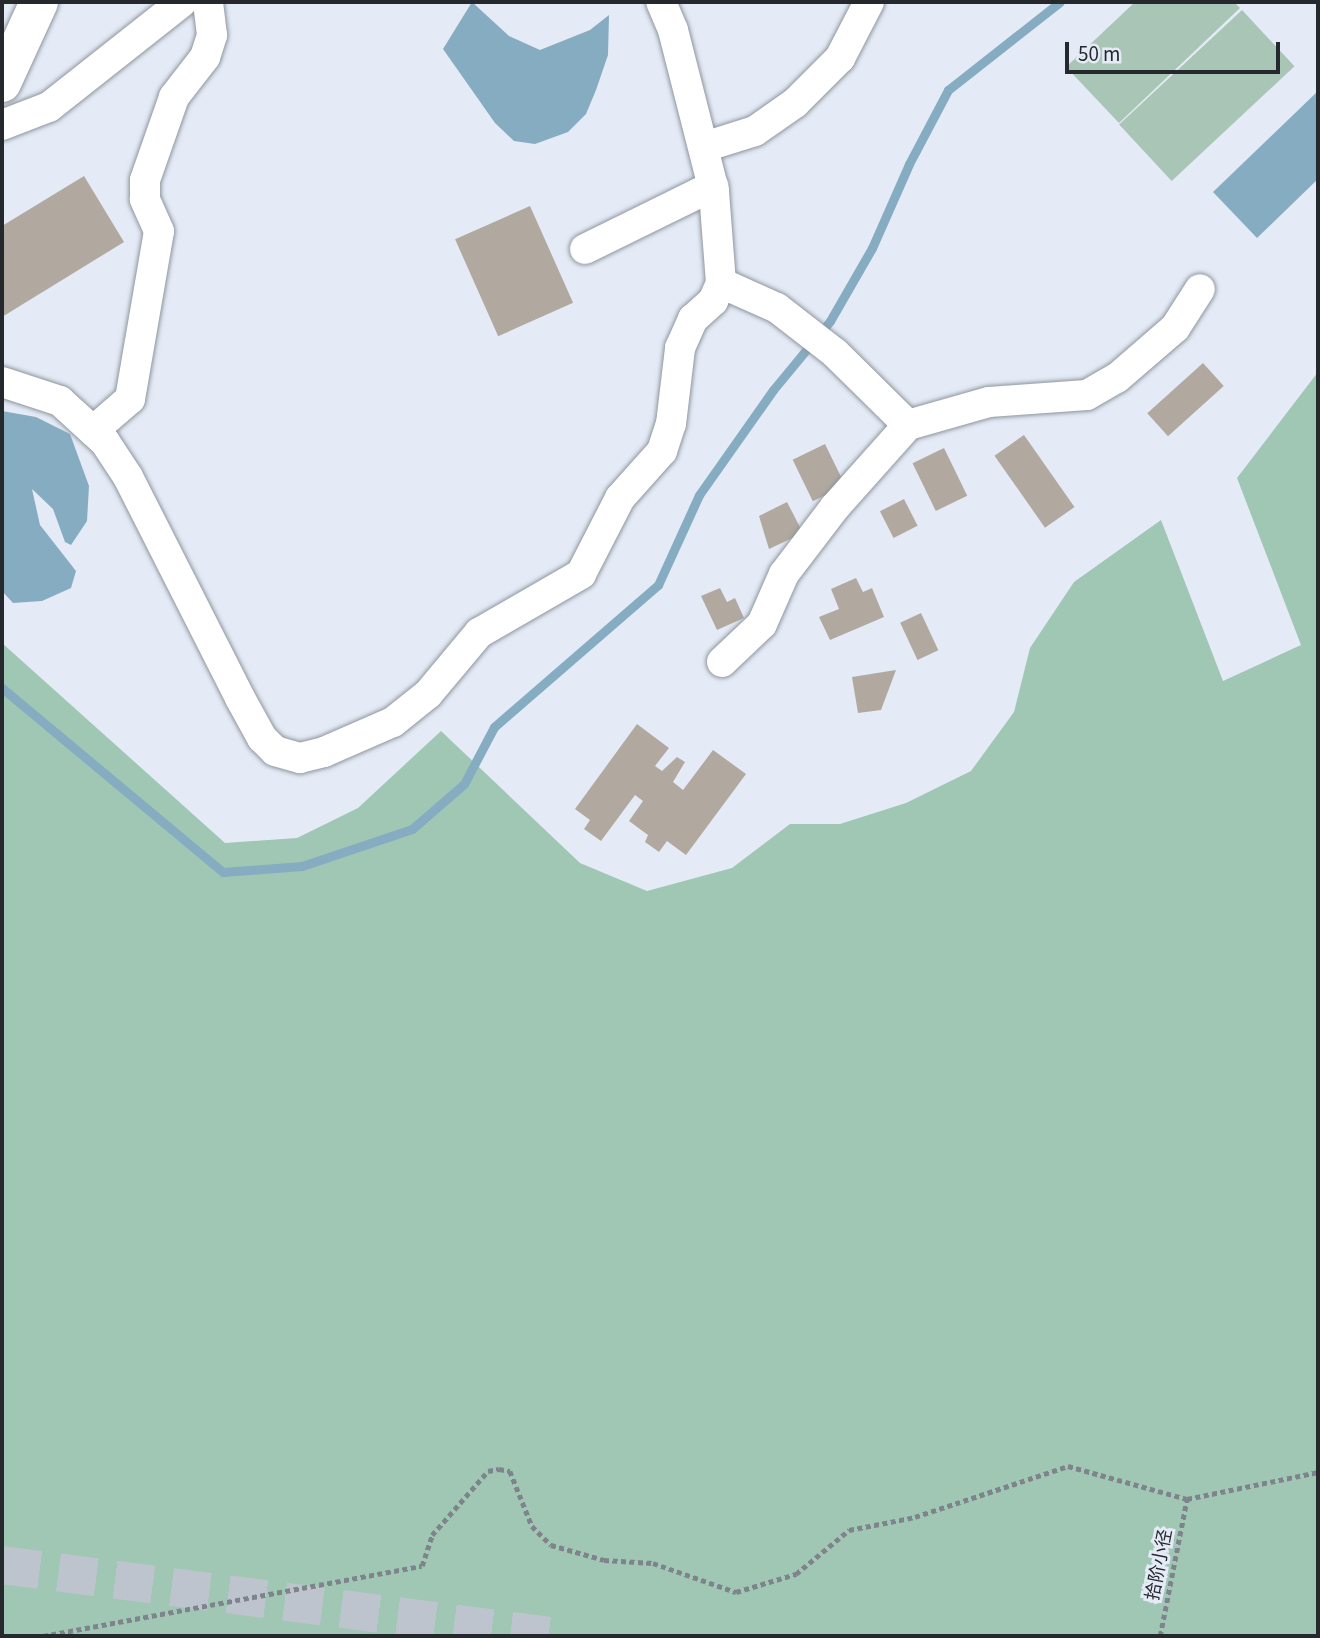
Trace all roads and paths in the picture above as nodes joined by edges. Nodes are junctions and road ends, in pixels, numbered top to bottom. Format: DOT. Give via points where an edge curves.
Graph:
graph roads {
  1 [pos="39,2"];
  2 [pos="182,2"];
  3 [pos="208,2"];
  4 [pos="661,2"];
  5 [pos="869,2"];
  6 [pos="2,83"];
  7 [pos="2,125"];
  8 [pos="704,147"];
  9 [pos="713,186"];
  10 [pos="585,249"];
  11 [pos="721,283"];
  12 [pos="1200,289"];
  13 [pos="2,383"];
  14 [pos="908,425"];
  15 [pos="93,431"];
  16 [pos="722,662"];
  17 [pos="1318,1472"];
  18 [pos="1187,1499"];
  19 [pos="43,1636"];
  20 [pos="1160,1636"];
  1 -- 6 [label="main road"];
  2 -- 7 [label="lane" via="49,107"];
  3 -- 15 [label="lane" via="212,35 205,57 174,97 145,180 145,199 159,231 130,399"];
  4 -- 8 [label="lane" via="673,30"];
  5 -- 8 [label="lane" via="840,58 795,103 755,131"];
  8 -- 9 [label="lane"];
  9 -- 10 [label="lane"];
  9 -- 11 [label="lane"];
  11 -- 14 [label="lane" via="777,308 801,326"];
  11 -- 15 [label="lane" via="713,301 692,319 680,348 671,424 662,451 620,498 581,574 479,633 428,694 393,722 324,752 289,756 262,738 128,477"];
  12 -- 14 [label="lane" via="1175,328 1117,378 1087,395 989,402"];
  13 -- 15 [label="lane" via="60,401"];
  14 -- 16 [label="lane" via="835,507 784,574 762,624"];
  17 -- 18 [label="path"];
  18 -- 19 [label="path" via="1068,1466 915,1517 849,1530 796,1574 736,1592 653,1563 604,1560 551,1545 532,1526 510,1471 499,1469 488,1472 432,1535 422,1566"];
  18 -- 20 [label="path, 拾阶小径"];
}
